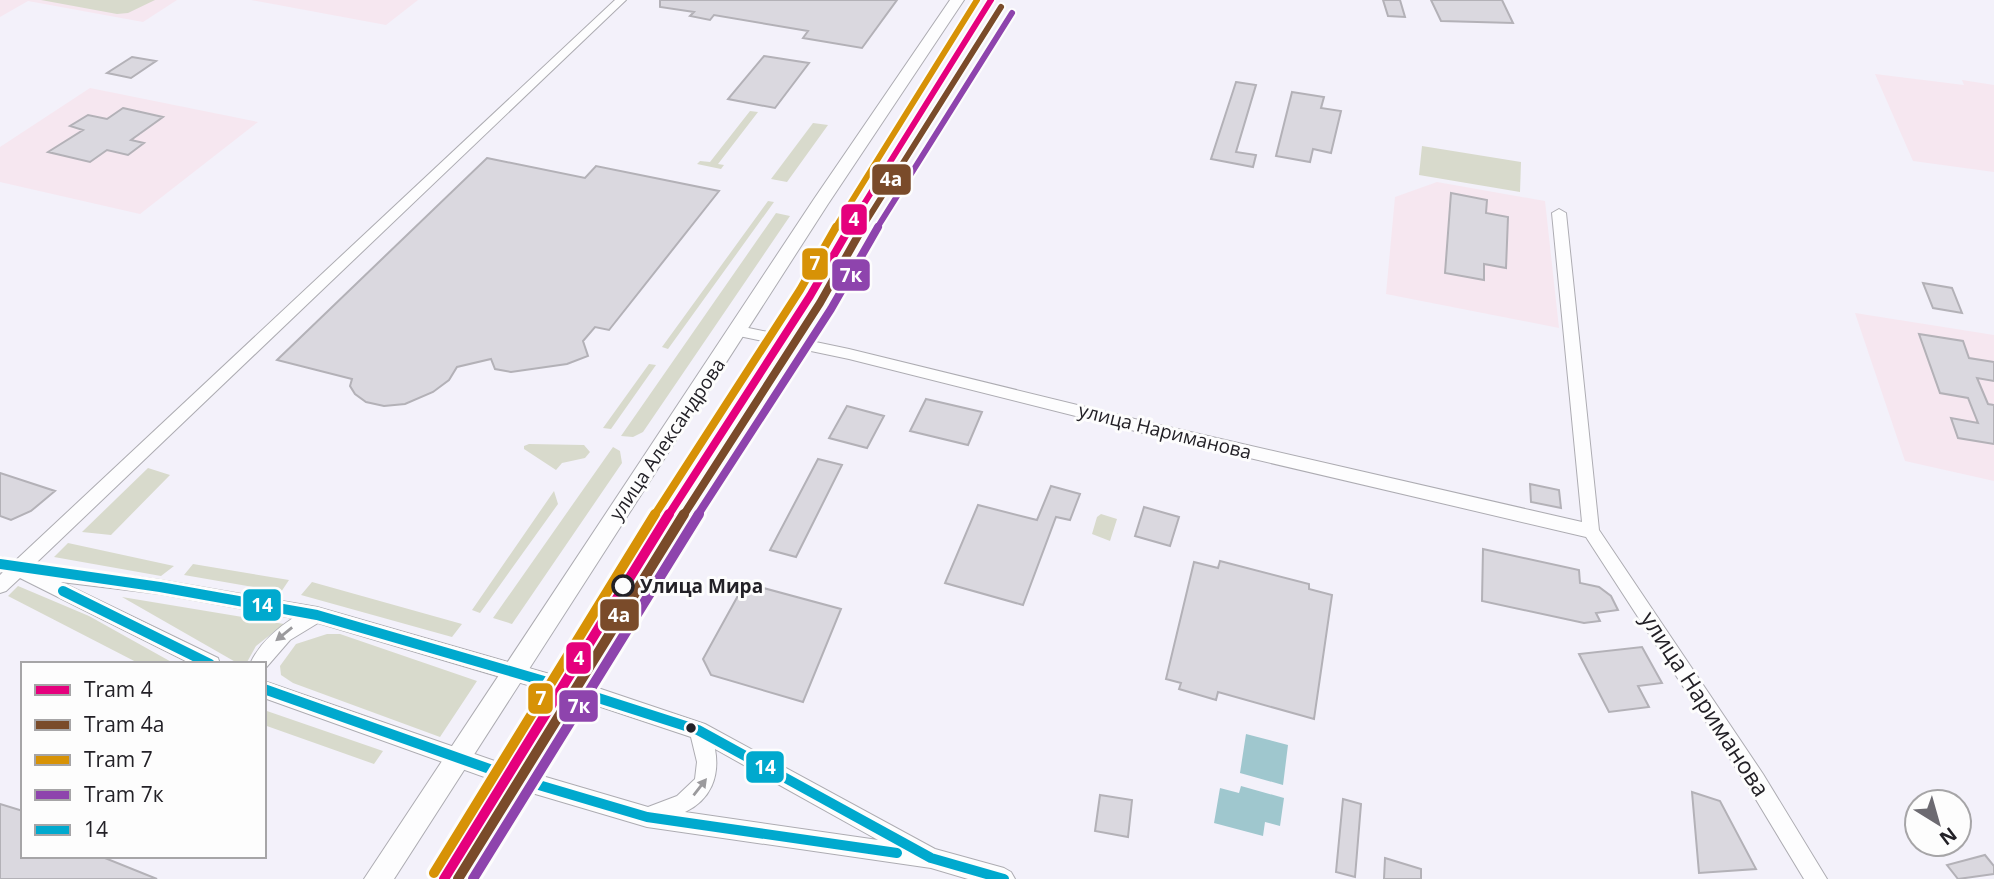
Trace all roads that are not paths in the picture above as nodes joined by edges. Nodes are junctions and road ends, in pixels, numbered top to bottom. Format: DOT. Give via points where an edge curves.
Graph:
graph roads {
  1 [pos="621,0"];
  2 [pos="957,0"];
  3 [pos="1559,213"];
  4 [pos="739,331"];
  5 [pos="1591,530"];
  6 [pos="9,566"];
  7 [pos="0,586"];
  8 [pos="317,615"];
  9 [pos="207,662"];
  10 [pos="260,662"];
  11 [pos="514,673"];
  12 [pos="266,690"];
  13 [pos="698,730"];
  14 [pos="459,758"];
  15 [pos="647,817"];
  16 [pos="931,858"];
  17 [pos="378,879"];
  18 [pos="1004,879"];
  19 [pos="1815,879"];
  1 -- 6 [label="street"];
  2 -- 4 [label="main road, улица Александрова"];
  3 -- 5 [label="street, улица Нариманова"];
  4 -- 5 [label="street, улица Нариманова"];
  4 -- 11 [label="main road, улица Александрова"];
  5 -- 19 [label="street, улица Нариманова"];
  6 -- 7 [label="street"];
  6 -- 8 [label="street"];
  6 -- 9 [label="street"];
  8 -- 10 [label="street, one-way" via="293,626 269,646"];
  8 -- 11 [label="street"];
  11 -- 13 [label="street"];
  11 -- 14 [label="main road, улица Александрова"];
  12 -- 14 [label="street"];
  15 -- 13 [label="street, one-way" via="690,799 707,780 710,765"];
  13 -- 16 [label="street"];
  14 -- 15 [label="street"];
  14 -- 17 [label="main road, улица Александрова"];
  15 -- 16 [label="street"];
  16 -- 18 [label="street"];
}
